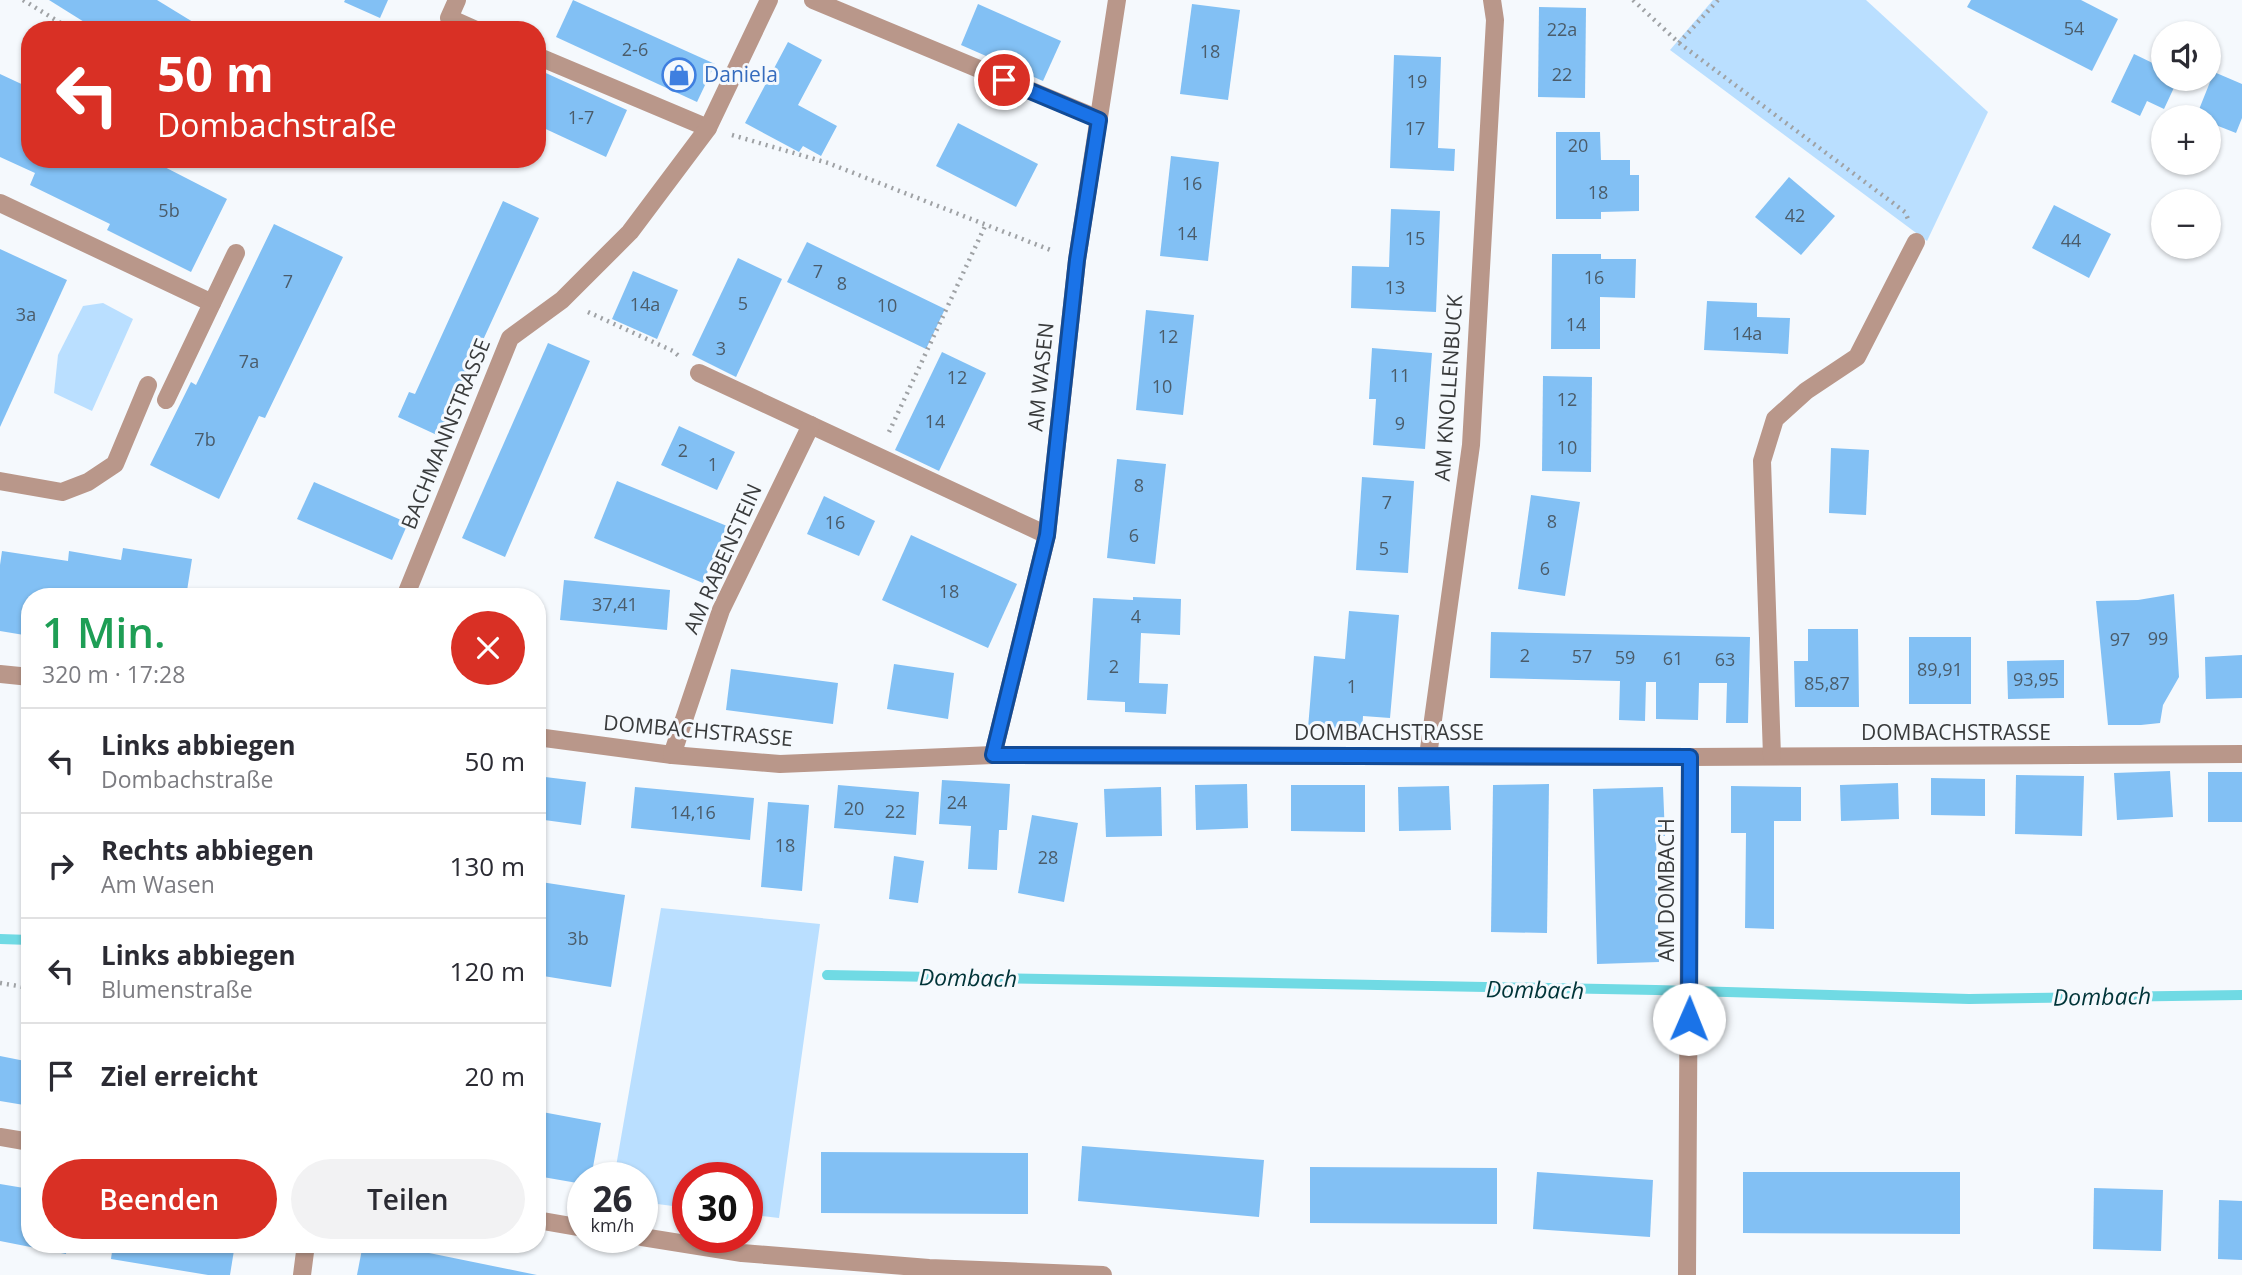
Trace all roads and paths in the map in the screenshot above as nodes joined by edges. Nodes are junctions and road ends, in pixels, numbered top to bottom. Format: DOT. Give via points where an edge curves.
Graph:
graph roads {
  1 [pos="23,0"];
  2 [pos="457,0"];
  3 [pos="769,0"];
  4 [pos="813,0"];
  5 [pos="1117,0"];
  6 [pos="1492,0"];
  7 [pos="1633,0"];
  8 [pos="1718,0"];
  9 [pos="57,21"];
  10 [pos="454,21"];
  11 [pos="1679,43"];
  12 [pos="546,60"];
  13 [pos="1099,120"];
  14 [pos="708,128"];
  15 [pos="0,203"];
  16 [pos="986,224"];
  17 [pos="1916,242"];
  18 [pos="236,253"];
  19 [pos="1077,260"];
  20 [pos="562,300"];
  21 [pos="212,303"];
  22 [pos="699,373"];
  23 [pos="148,385"];
  24 [pos="166,400"];
  25 [pos="811,425"];
  26 [pos="877,456"];
  27 [pos="0,481"];
  28 [pos="1047,535"];
  29 [pos="409,588"];
  30 [pos="0,674"];
  31 [pos="21,676"];
  32 [pos="546,738"];
  33 [pos="2242,754"];
  34 [pos="671,755"];
  35 [pos="993,755"];
  36 [pos="1772,756"];
  37 [pos="1428,757"];
  38 [pos="1690,757"];
  39 [pos="0,984"];
  40 [pos="21,987"];
  41 [pos="0,1137"];
  42 [pos="21,1140"];
  43 [pos="546,1222"];
  44 [pos="567,1225"];
  45 [pos="658,1240"];
  46 [pos="305,1253"];
  47 [pos="928,1272"];
  48 [pos="302,1275"];
  49 [pos="1103,1275"];
  50 [pos="1687,1275"];
  1 -- 9 [label="path"];
  2 -- 10 [label="street" via="449,19"];
  3 -- 14 [label="street, BACHMANNSTRASSE"];
  4 -- 13 [label="street"];
  5 -- 13 [label="street, AM WASEN"];
  6 -- 37 [label="street, AM KNOLLENBUCK" via="1495,20 1471,445"];
  7 -- 11 [label="path"];
  8 -- 11 [label="path"];
  11 -- 17 [label="path" via="1905,212"];
  12 -- 14 [label="street"];
  13 -- 19 [label="street, AM WASEN"];
  14 -- 16 [label="path" via="828,163"];
  14 -- 20 [label="street, BACHMANNSTRASSE" via="630,232"];
  15 -- 21 [label="street"];
  16 -- 19 [label="path"];
  16 -- 26 [label="path"];
  17 -- 36 [label="street" via="1857,357 1774,419 1762,461"];
  18 -- 21 [label="street"];
  19 -- 28 [label="street, AM WASEN"];
  20 -- 22 [label="path" via="673,351"];
  20 -- 29 [label="street, BACHMANNSTRASSE" via="510,338"];
  21 -- 24 [label="street"];
  22 -- 25 [label="street"];
  23 -- 27 [label="street" via="115,464 88,482 62,492"];
  25 -- 26 [label="street"];
  25 -- 34 [label="street, AM RABENSTEIN" via="721,610"];
  26 -- 28 [label="street"];
  28 -- 35 [label="street, AM WASEN"];
  30 -- 31 [label="street"];
  32 -- 34 [label="street, DOMBACHSTRASSE"];
  33 -- 36 [label="street, DOMBACHSTRASSE"];
  34 -- 35 [label="street, DOMBACHSTRASSE" via="780,764"];
  35 -- 37 [label="street, DOMBACHSTRASSE"];
  36 -- 38 [label="street, DOMBACHSTRASSE"];
  37 -- 38 [label="street, DOMBACHSTRASSE"];
  38 -- 50 [label="street, AM DOMBACH"];
  39 -- 40 [label="path"];
  41 -- 42 [label="street"];
  43 -- 44 [label="street"];
  45 -- 47 [label="street"];
  46 -- 48 [label="street"];
  47 -- 49 [label="street"];
}
